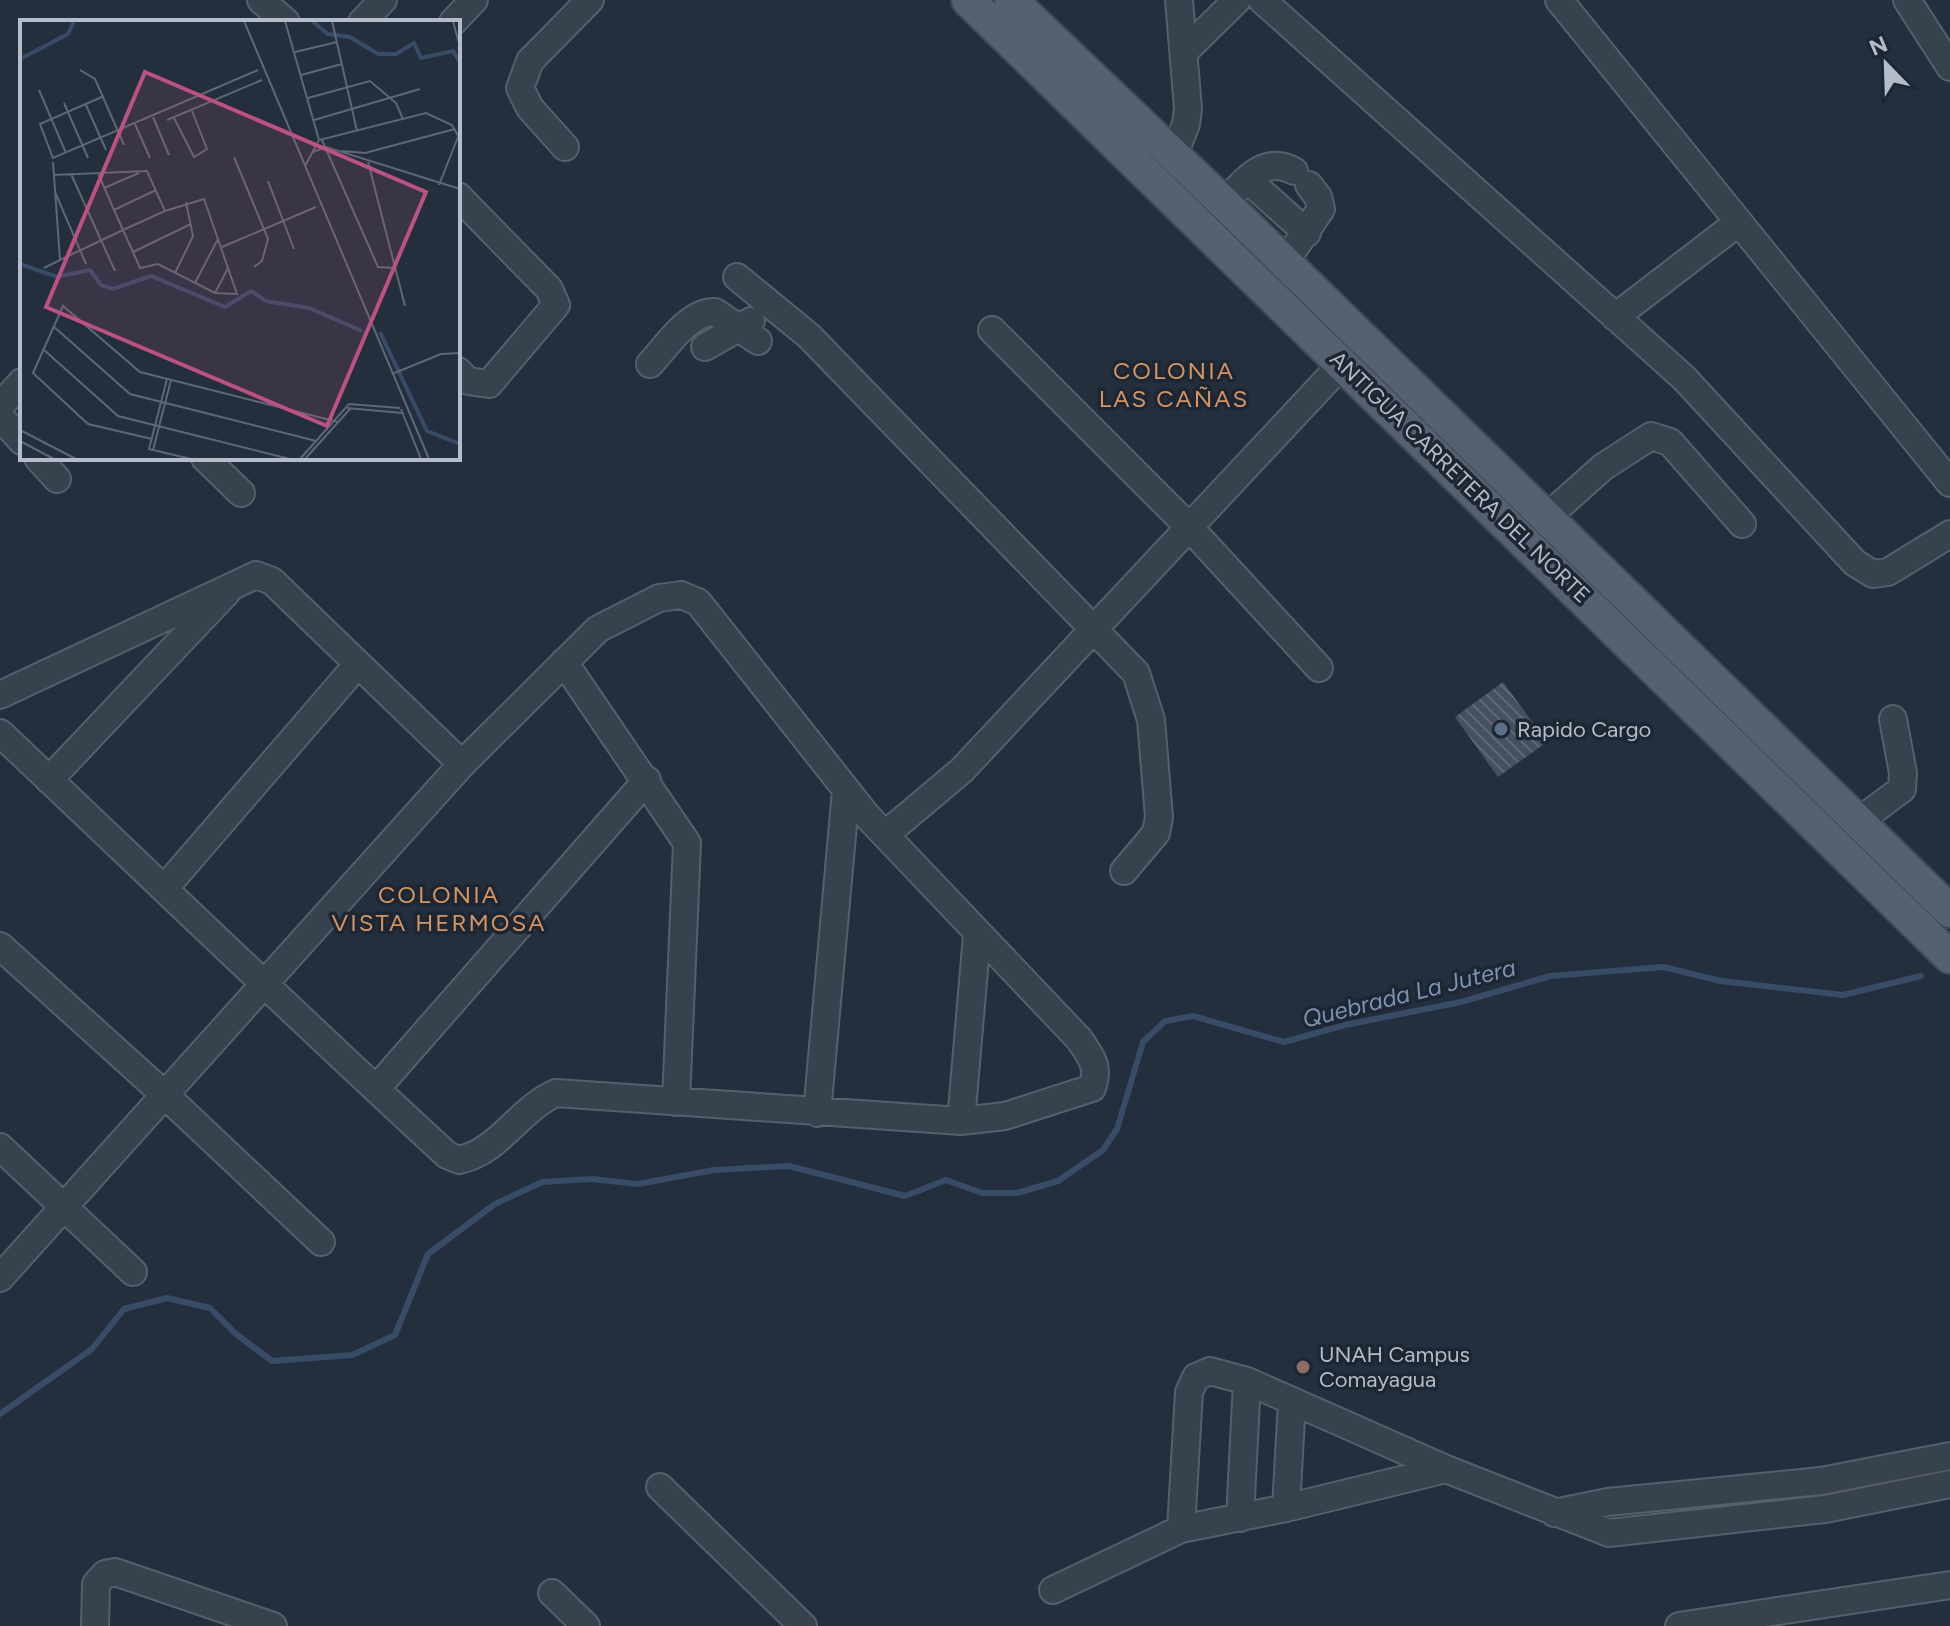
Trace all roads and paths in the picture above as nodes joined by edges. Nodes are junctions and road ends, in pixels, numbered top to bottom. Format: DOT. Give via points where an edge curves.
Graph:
graph roads {
  1 [pos="261,0"];
  2 [pos="383,0"];
  3 [pos="474,0"];
  4 [pos="590,0"];
  5 [pos="968,0"];
  6 [pos="1011,0"];
  7 [pos="1179,0"];
  8 [pos="1237,0"];
  9 [pos="1262,0"];
  10 [pos="1559,0"];
  11 [pos="1907,0"];
  12 [pos="284,20"];
  13 [pos="364,20"];
  14 [pos="455,20"];
  15 [pos="1184,52"];
  16 [pos="1950,67"];
  17 [pos="565,147"];
  18 [pos="1173,157"];
  19 [pos="1247,179"];
  20 [pos="460,198"];
  21 [pos="1224,203"];
  22 [pos="1739,222"];
  23 [pos="1307,233"];
  24 [pos="1285,262"];
  25 [pos="737,277"];
  26 [pos="773,306"];
  27 [pos="1615,317"];
  28 [pos="992,330"];
  29 [pos="749,334"];
  30 [pos="705,347"];
  31 [pos="1343,363"];
  32 [pos="650,364"];
  33 [pos="460,373"];
  34 [pos="20,384"];
  35 [pos="0,406"];
  36 [pos="0,417"];
  37 [pos="20,439"];
  38 [pos="40,460"];
  39 [pos="207,460"];
  40 [pos="57,479"];
  41 [pos="1950,483"];
  42 [pos="241,493"];
  43 [pos="1546,518"];
  44 [pos="1742,524"];
  45 [pos="1190,528"];
  46 [pos="1950,534"];
  47 [pos="238,581"];
  48 [pos="1096,629"];
  49 [pos="564,662"];
  50 [pos="358,664"];
  51 [pos="1319,668"];
  52 [pos="0,695"];
  53 [pos="1893,719"];
  54 [pos="0,733"];
  55 [pos="462,764"];
  56 [pos="49,780"];
  57 [pos="647,780"];
  58 [pos="846,791"];
  59 [pos="1859,821"];
  60 [pos="886,834"];
  61 [pos="1124,871"];
  62 [pos="164,889"];
  63 [pos="1950,911"];
  64 [pos="977,935"];
  65 [pos="0,946"];
  66 [pos="1950,957"];
  67 [pos="265,984"];
  68 [pos="376,1089"];
  69 [pos="165,1095"];
  70 [pos="676,1102"];
  71 [pos="817,1113"];
  72 [pos="961,1121"];
  73 [pos="0,1147"];
  74 [pos="64,1207"];
  75 [pos="321,1242"];
  76 [pos="133,1272"];
  77 [pos="0,1278"];
  78 [pos="1247,1381"];
  79 [pos="1292,1401"];
  80 [pos="1950,1456"];
  81 [pos="1914,1462"];
  82 [pos="1446,1469"];
  83 [pos="1821,1481"];
  84 [pos="1950,1484"];
  85 [pos="660,1487"];
  86 [pos="1919,1490"];
  87 [pos="1286,1508"];
  88 [pos="1825,1509"];
  89 [pos="1554,1513"];
  90 [pos="1240,1518"];
  91 [pos="1181,1529"];
  92 [pos="1950,1585"];
  93 [pos="1053,1590"];
  94 [pos="552,1593"];
  95 [pos="95,1626"];
  96 [pos="273,1626"];
  97 [pos="586,1626"];
  98 [pos="803,1626"];
  99 [pos="1679,1626"];
  1 -- 12 [label="street"];
  2 -- 13 [label="street"];
  3 -- 14 [label="street"];
  4 -- 17 [label="street" via="530,61 520,88 530,108"];
  5 -- 31 [label="main road, ANTIGUA CARRETERA DEL NORTE"];
  6 -- 18 [label="main road, ANTIGUA CARRETERA DEL NORTE"];
  7 -- 15 [label="street"];
  8 -- 15 [label="street"];
  9 -- 27 [label="street"];
  10 -- 22 [label="street"];
  11 -- 16 [label="street"];
  15 -- 18 [label="street" via="1186,124"];
  18 -- 21 [label="main road, ANTIGUA CARRETERA DEL NORTE"];
  19 -- 21 [label="street"];
  19 -- 23 [label="street"];
  19 -- 23 [label="street" via="1280,163 1301,178 1321,209"];
  20 -- 33 [label="street" via="549,289 556,305 489,384 468,381"];
  21 -- 24 [label="main road, ANTIGUA CARRETERA DEL NORTE"];
  22 -- 27 [label="street"];
  22 -- 41 [label="street"];
  23 -- 24 [label="street"];
  24 -- 43 [label="main road, ANTIGUA CARRETERA DEL NORTE"];
  25 -- 26 [label="street"];
  26 -- 29 [label="street"];
  26 -- 48 [label="street" via="809,336"];
  27 -- 46 [label="street" via="1684,378 1855,563 1873,574 1888,572"];
  28 -- 45 [label="street"];
  29 -- 30 [label="street"];
  29 -- 32 [label="street" via="708,311 687,324"];
  31 -- 45 [label="street"];
  31 -- 66 [label="main road, ANTIGUA CARRETERA DEL NORTE"];
  34 -- 35 [label="street"];
  36 -- 37 [label="street"];
  38 -- 40 [label="street"];
  39 -- 42 [label="street"];
  43 -- 44 [label="street" via="1603,467 1651,436 1670,442"];
  43 -- 59 [label="main road, ANTIGUA CARRETERA DEL NORTE"];
  45 -- 48 [label="street"];
  45 -- 51 [label="street"];
  47 -- 50 [label="street" via="256,575 272,581"];
  47 -- 52 [label="street"];
  47 -- 56 [label="street"];
  48 -- 60 [label="street" via="962,770"];
  48 -- 61 [label="street" via="1136,673 1151,720 1159,817 1156,833"];
  49 -- 55 [label="street"];
  49 -- 57 [label="street"];
  49 -- 58 [label="street" via="598,629 629,610 681,595 698,602"];
  50 -- 55 [label="street"];
  50 -- 62 [label="street"];
  53 -- 59 [label="street" via="1902,789"];
  54 -- 56 [label="street"];
  55 -- 67 [label="street"];
  56 -- 62 [label="street"];
  57 -- 68 [label="street"];
  57 -- 70 [label="street" via="687,843"];
  58 -- 60 [label="street"];
  58 -- 71 [label="street"];
  59 -- 63 [label="main road, ANTIGUA CARRETERA DEL NORTE"];
  60 -- 64 [label="street"];
  62 -- 67 [label="street"];
  64 -- 72 [label="street"];
  64 -- 72 [label="street" via="1079,1039 1097,1074 1092,1088 1005,1116"];
  65 -- 69 [label="street"];
  67 -- 68 [label="street"];
  67 -- 69 [label="street"];
  68 -- 70 [label="street" via="447,1155 459,1160 484,1151 541,1099 556,1093"];
  69 -- 74 [label="street"];
  69 -- 75 [label="street"];
  70 -- 71 [label="street"];
  71 -- 72 [label="street"];
  73 -- 74 [label="street"];
  74 -- 76 [label="street"];
  74 -- 77 [label="street"];
  78 -- 79 [label="street"];
  78 -- 90 [label="street"];
  78 -- 91 [label="street" via="1210,1371 1192,1382"];
  79 -- 82 [label="street"];
  79 -- 87 [label="street"];
  80 -- 81 [label="street"];
  81 -- 83 [label="street"];
  81 -- 86 [label="street"];
  82 -- 87 [label="street"];
  82 -- 89 [label="street"];
  83 -- 88 [label="street"];
  83 -- 89 [label="street" via="1608,1502"];
  84 -- 86 [label="street"];
  85 -- 98 [label="street"];
  86 -- 88 [label="street"];
  87 -- 90 [label="street"];
  88 -- 89 [label="street" via="1609,1533"];
  90 -- 91 [label="street"];
  91 -- 93 [label="street"];
  92 -- 99 [label="street"];
  94 -- 97 [label="street"];
  95 -- 96 [label="street" via="96,1584 115,1572"];
}
